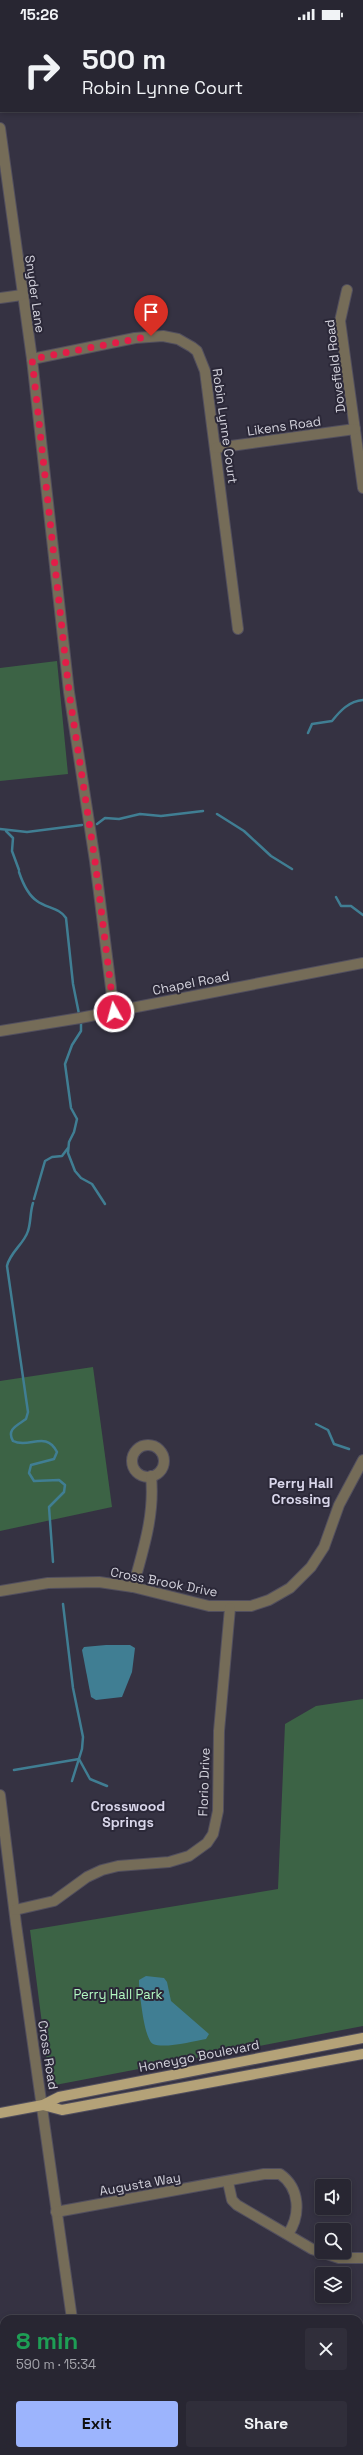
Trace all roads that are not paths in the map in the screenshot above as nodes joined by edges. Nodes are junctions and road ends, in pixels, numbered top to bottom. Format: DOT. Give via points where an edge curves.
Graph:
graph roads {
  1 [pos="0,128"];
  2 [pos="347,290"];
  3 [pos="22,296"];
  4 [pos="0,298"];
  5 [pos="32,359"];
  6 [pos="355,429"];
  7 [pos="216,448"];
  8 [pos="363,488"];
  9 [pos="238,629"];
  10 [pos="363,964"];
  11 [pos="114,1012"];
  12 [pos="0,1031"];
  13 [pos="363,1460"];
  14 [pos="151,1476"];
  15 [pos="133,1587"];
  16 [pos="0,1591"];
  17 [pos="230,1608"];
  18 [pos="0,1795"];
  19 [pos="15,1910"];
  20 [pos="363,2038"];
  21 [pos="363,2054"];
  22 [pos="43,2105"];
  23 [pos="0,2113"];
  24 [pos="228,2182"];
  25 [pos="56,2212"];
  26 [pos="288,2234"];
  27 [pos="363,2258"];
  28 [pos="71,2315"];
  1 -- 3 [label="street, Snyder Lane"];
  2 -- 6 [label="street, Dovefield Road" via="340,321"];
  3 -- 4 [label="street"];
  3 -- 5 [label="street, Snyder Lane"];
  5 -- 7 [label="street, Robin Lynne Court" via="151,336 178,339 197,351 203,363"];
  5 -- 11 [label="street, Snyder Lane" via="69,692 95,861"];
  6 -- 7 [label="street, Likens Road"];
  6 -- 8 [label="street, Dovefield Road"];
  7 -- 9 [label="street, Robin Lynne Court"];
  10 -- 11 [label="street, Chapel Road"];
  11 -- 12 [label="street, Chapel Road"];
  13 -- 17 [label="street, Cross Brook Drive" via="339,1505 324,1547 311,1567 290,1588 269,1600 251,1606"];
  14 -- 15 [label="street" via="153,1497 150,1522"];
  15 -- 16 [label="street, Cross Brook Drive" via="99,1582 68,1582"];
  15 -- 17 [label="street, Cross Brook Drive" via="209,1606"];
  17 -- 19 [label="street, Florio Drive" via="219,1731 218,1812 213,1834 207,1843 189,1856 169,1862 118,1866 102,1870 54,1900"];
  18 -- 19 [label="street, Cross Road"];
  19 -- 22 [label="street, Cross Road"];
  20 -- 22 [label="main road, Honeygo Boulevard" via="59,2097"];
  21 -- 22 [label="main road, Honeygo Boulevard" via="62,2110"];
  22 -- 23 [label="main road, Honeygo Boulevard"];
  22 -- 25 [label="street, Cross Road"];
  24 -- 25 [label="street, Augusta Way"];
  24 -- 26 [label="street" via="232,2200 237,2205"];
  24 -- 26 [label="street, Augusta Way" via="271,2173 284,2177 292,2184 297,2211 294,2225"];
  25 -- 28 [label="street, Cross Road"];
  26 -- 27 [label="street" via="325,2254 339,2258"];
}
